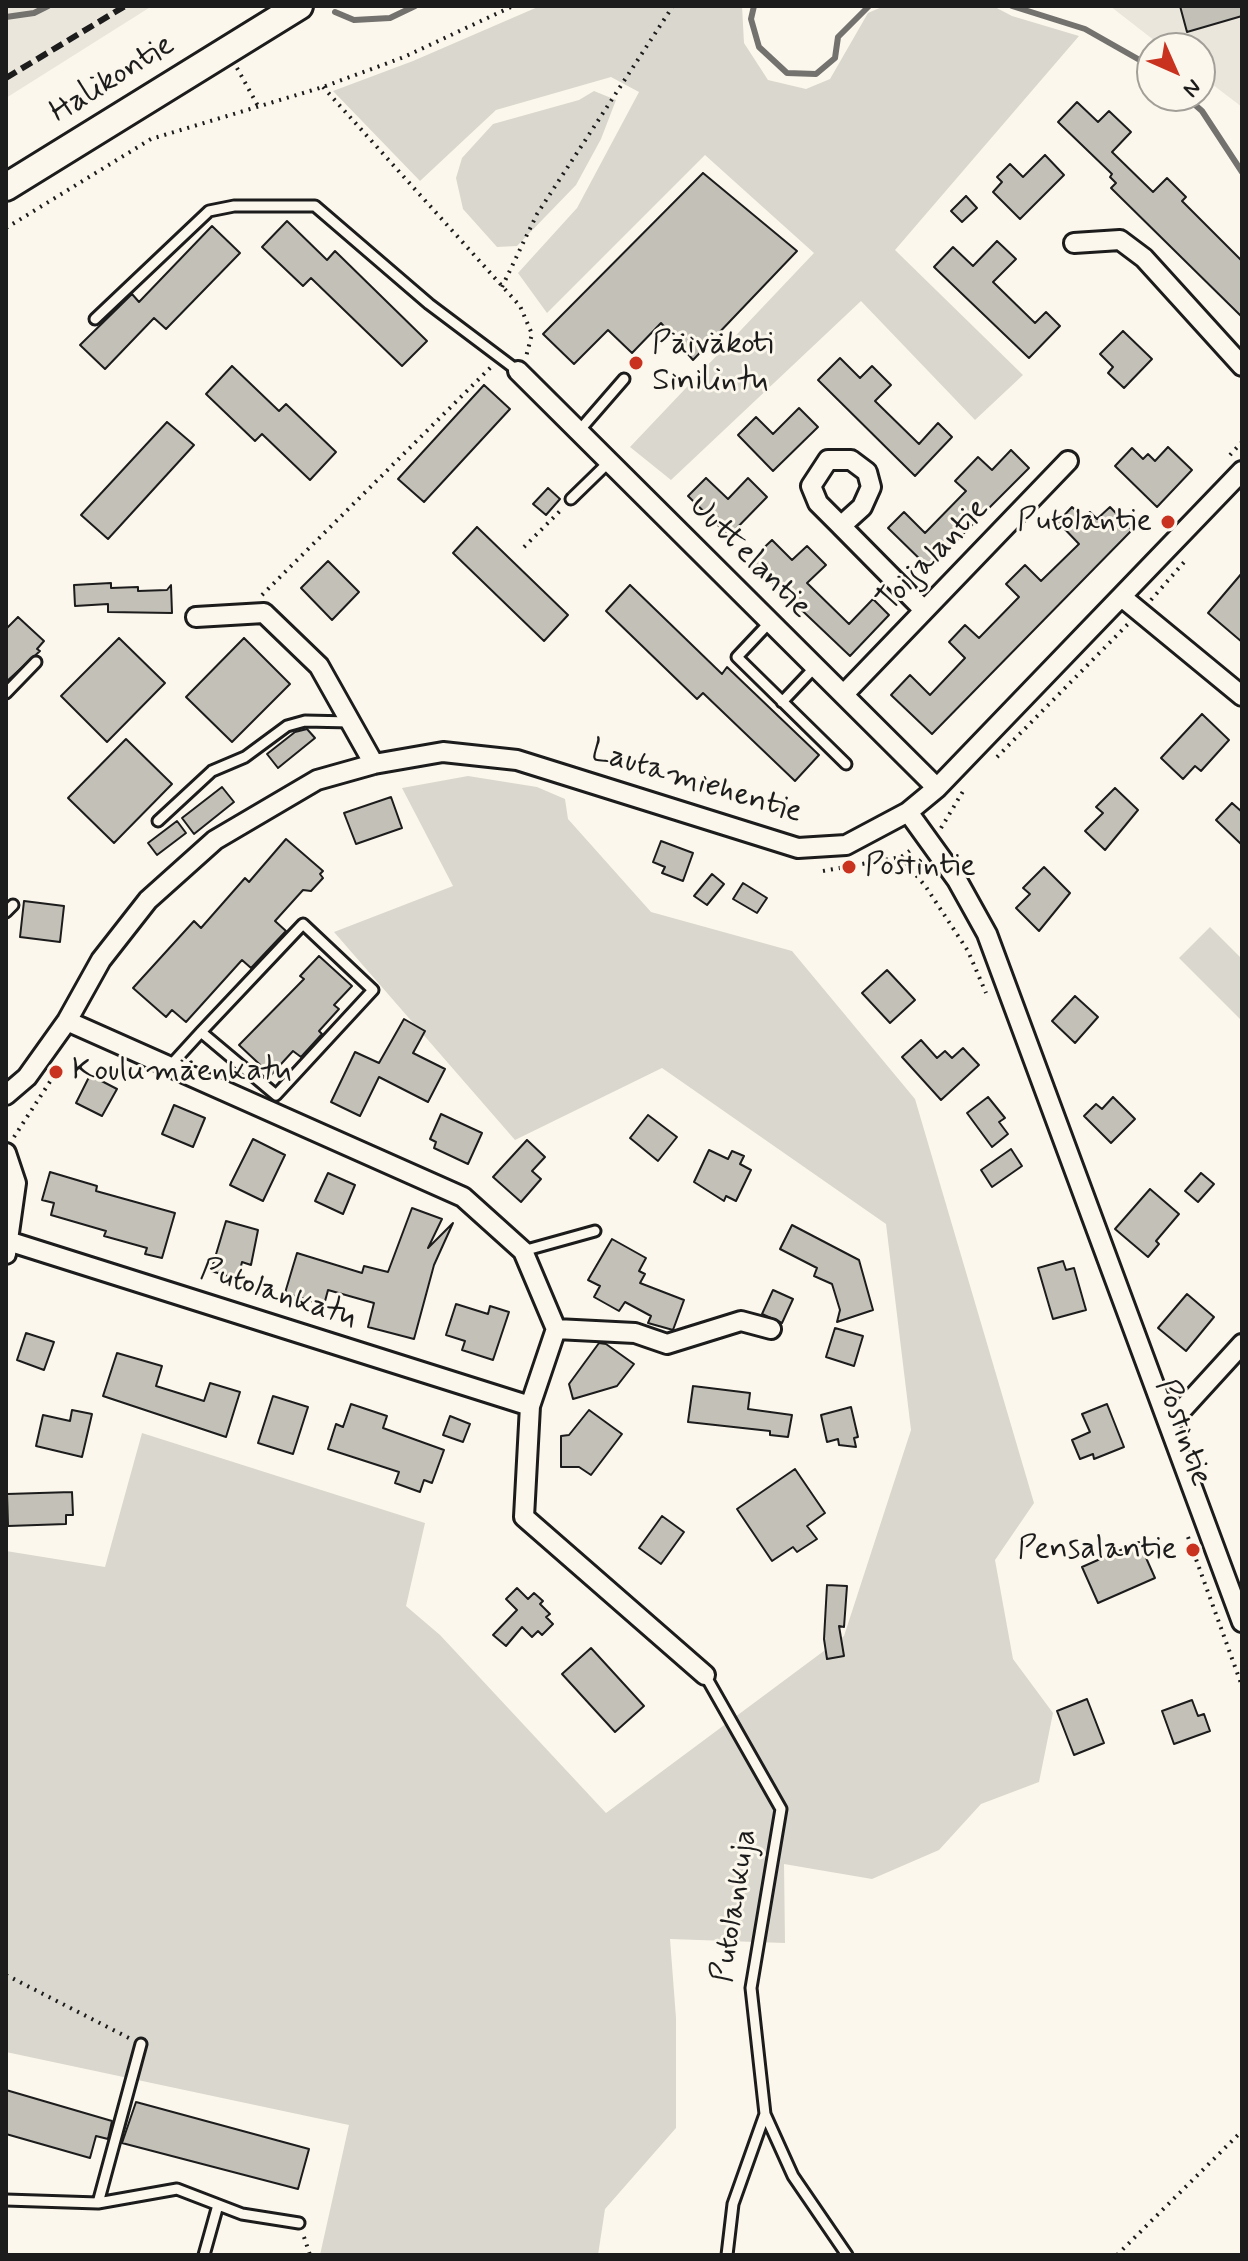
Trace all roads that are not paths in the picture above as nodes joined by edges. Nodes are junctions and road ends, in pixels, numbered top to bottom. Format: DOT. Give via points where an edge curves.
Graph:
graph roads {
  1 [pos="299,6"];
  2 [pos="6,187"];
  3 [pos="1074,243"];
  4 [pos="95,319"];
  5 [pos="1242,366"];
  6 [pos="518,371"];
  7 [pos="624,379"];
  8 [pos="578,432"];
  9 [pos="1068,461"];
  10 [pos="609,462"];
  11 [pos="1242,471"];
  12 [pos="571,499"];
  13 [pos="841,526"];
  14 [pos="1123,598"];
  15 [pos="923,609"];
  16 [pos="196,617"];
  17 [pos="770,621"];
  18 [pos="36,662"];
  19 [pos="816,666"];
  20 [pos="6,693"];
  21 [pos="844,694"];
  22 [pos="1242,696"];
  23 [pos="782,702"];
  24 [pos="351,722"];
  25 [pos="374,764"];
  26 [pos="846,764"];
  27 [pos="937,788"];
  28 [pos="908,812"];
  29 [pos="158,821"];
  30 [pos="67,1021"];
  31 [pos="201,1032"];
  32 [pos="170,1066"];
  33 [pos="6,1095"];
  34 [pos="6,1153"];
  35 [pos="595,1231"];
  36 [pos="7,1248"];
  37 [pos="523,1251"];
  38 [pos="556,1329"];
  39 [pos="771,1329"];
  40 [pos="1242,1344"];
  41 [pos="530,1406"];
  42 [pos="1169,1424"];
  43 [pos="1242,1622"];
  44 [pos="705,1675"];
  45 [pos="141,2044"];
  46 [pos="765,2114"];
  47 [pos="6,2200"];
  48 [pos="98,2203"];
  49 [pos="218,2205"];
  50 [pos="299,2223"];
  51 [pos="204,2255"];
  52 [pos="727,2255"];
  53 [pos="847,2255"];
  1 -- 2 [label="main road, Halikontie"];
  3 -- 5 [label="street" via="1120,240 1144,258"];
  4 -- 6 [label="lane" via="209,211 315,206 429,304"];
  6 -- 8 [label="street, Uuttelantie"];
  7 -- 8 [label="lane"];
  8 -- 10 [label="street, Uuttelantie"];
  9 -- 15 [label="street, Toijalantie"];
  10 -- 12 [label="lane"];
  10 -- 17 [label="street, Uuttelantie"];
  11 -- 14 [label="street, Lautamiehentie"];
  13 -- 15 [label="street"];
  14 -- 22 [label="street"];
  14 -- 27 [label="street, Lautamiehentie"];
  15 -- 21 [label="street, Toijalantie"];
  16 -- 24 [label="street" via="264,613 319,666"];
  17 -- 19 [label="street, Uuttelantie"];
  17 -- 23 [label="lane" via="737,657"];
  18 -- 20 [label="lane"];
  19 -- 21 [label="street, Uuttelantie"];
  19 -- 23 [label="lane"];
  21 -- 27 [label="street, Uuttelantie"];
  23 -- 26 [label="lane"];
  24 -- 25 [label="street"];
  24 -- 29 [label="lane" via="287,726 245,757 212,771"];
  25 -- 28 [label="street, Lautamiehentie" via="443,752 517,760 798,848 846,845"];
  25 -- 30 [label="street, Lautamiehentie" via="317,780 215,840 148,900 101,960"];
  27 -- 28 [label="street, Lautamiehentie"];
  28 -- 42 [label="street, Postintie" via="957,880 987,934"];
  30 -- 32 [label="street"];
  30 -- 33 [label="street, Lautamiehentie" via="27,1077"];
  31 -- 31 [label="lane" via="303,924 373,990 276,1095"];
  31 -- 32 [label="lane"];
  32 -- 37 [label="street" via="463,1197"];
  34 -- 36 [label="street" via="16,1183"];
  35 -- 37 [label="lane"];
  36 -- 41 [label="street, Putolankatu"];
  37 -- 38 [label="street"];
  38 -- 39 [label="street" via="635,1333 667,1344 741,1321"];
  38 -- 41 [label="street"];
  40 -- 42 [label="street"];
  41 -- 44 [label="street, Putolankuja" via="524,1517"];
  42 -- 43 [label="street, Postintie"];
  44 -- 46 [label="lane, Putolankuja" via="781,1809 751,1988"];
  45 -- 48 [label="lane"];
  46 -- 52 [label="lane" via="733,2204"];
  46 -- 53 [label="lane, Putolankuja" via="793,2176"];
  47 -- 48 [label="lane"];
  48 -- 49 [label="lane" via="177,2189"];
  49 -- 50 [label="lane"];
  49 -- 51 [label="lane"];
}
